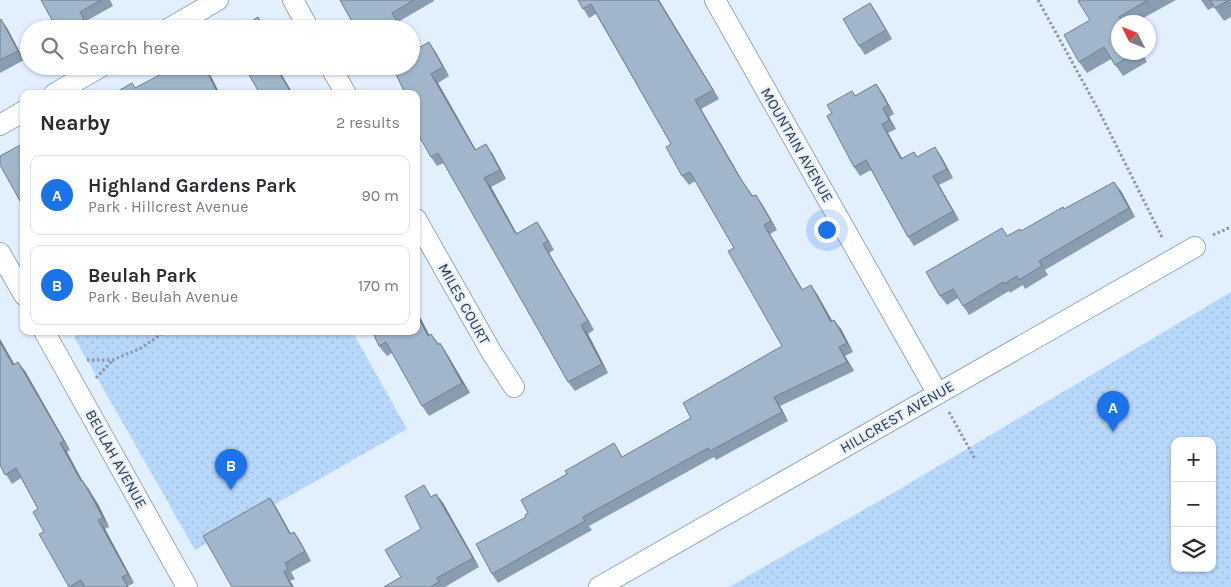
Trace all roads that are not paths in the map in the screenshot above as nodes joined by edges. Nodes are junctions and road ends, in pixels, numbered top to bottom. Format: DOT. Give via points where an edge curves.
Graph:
graph roads {
  1 [pos="218,0"];
  2 [pos="293,0"];
  3 [pos="715,0"];
  4 [pos="184,20"];
  5 [pos="304,20"];
  6 [pos="87,75"];
  7 [pos="335,75"];
  8 [pos="61,90"];
  9 [pos="344,90"];
  10 [pos="20,113"];
  11 [pos="0,125"];
  12 [pos="420,226"];
  13 [pos="1195,247"];
  14 [pos="0,253"];
  15 [pos="20,288"];
  16 [pos="46,335"];
  17 [pos="514,387"];
  18 [pos="938,394"];
  19 [pos="187,587"];
  20 [pos="599,587"];
  1 -- 4 [label="street"];
  2 -- 5 [label="street"];
  3 -- 18 [label="street, MOUNTAIN AVENUE"];
  6 -- 8 [label="street"];
  7 -- 9 [label="street"];
  10 -- 11 [label="street"];
  12 -- 17 [label="street, MILES COURT"];
  13 -- 18 [label="street, HILLCREST AVENUE"];
  14 -- 15 [label="street"];
  16 -- 19 [label="street, BEULAH AVENUE"];
  18 -- 20 [label="street, HILLCREST AVENUE"];
}
